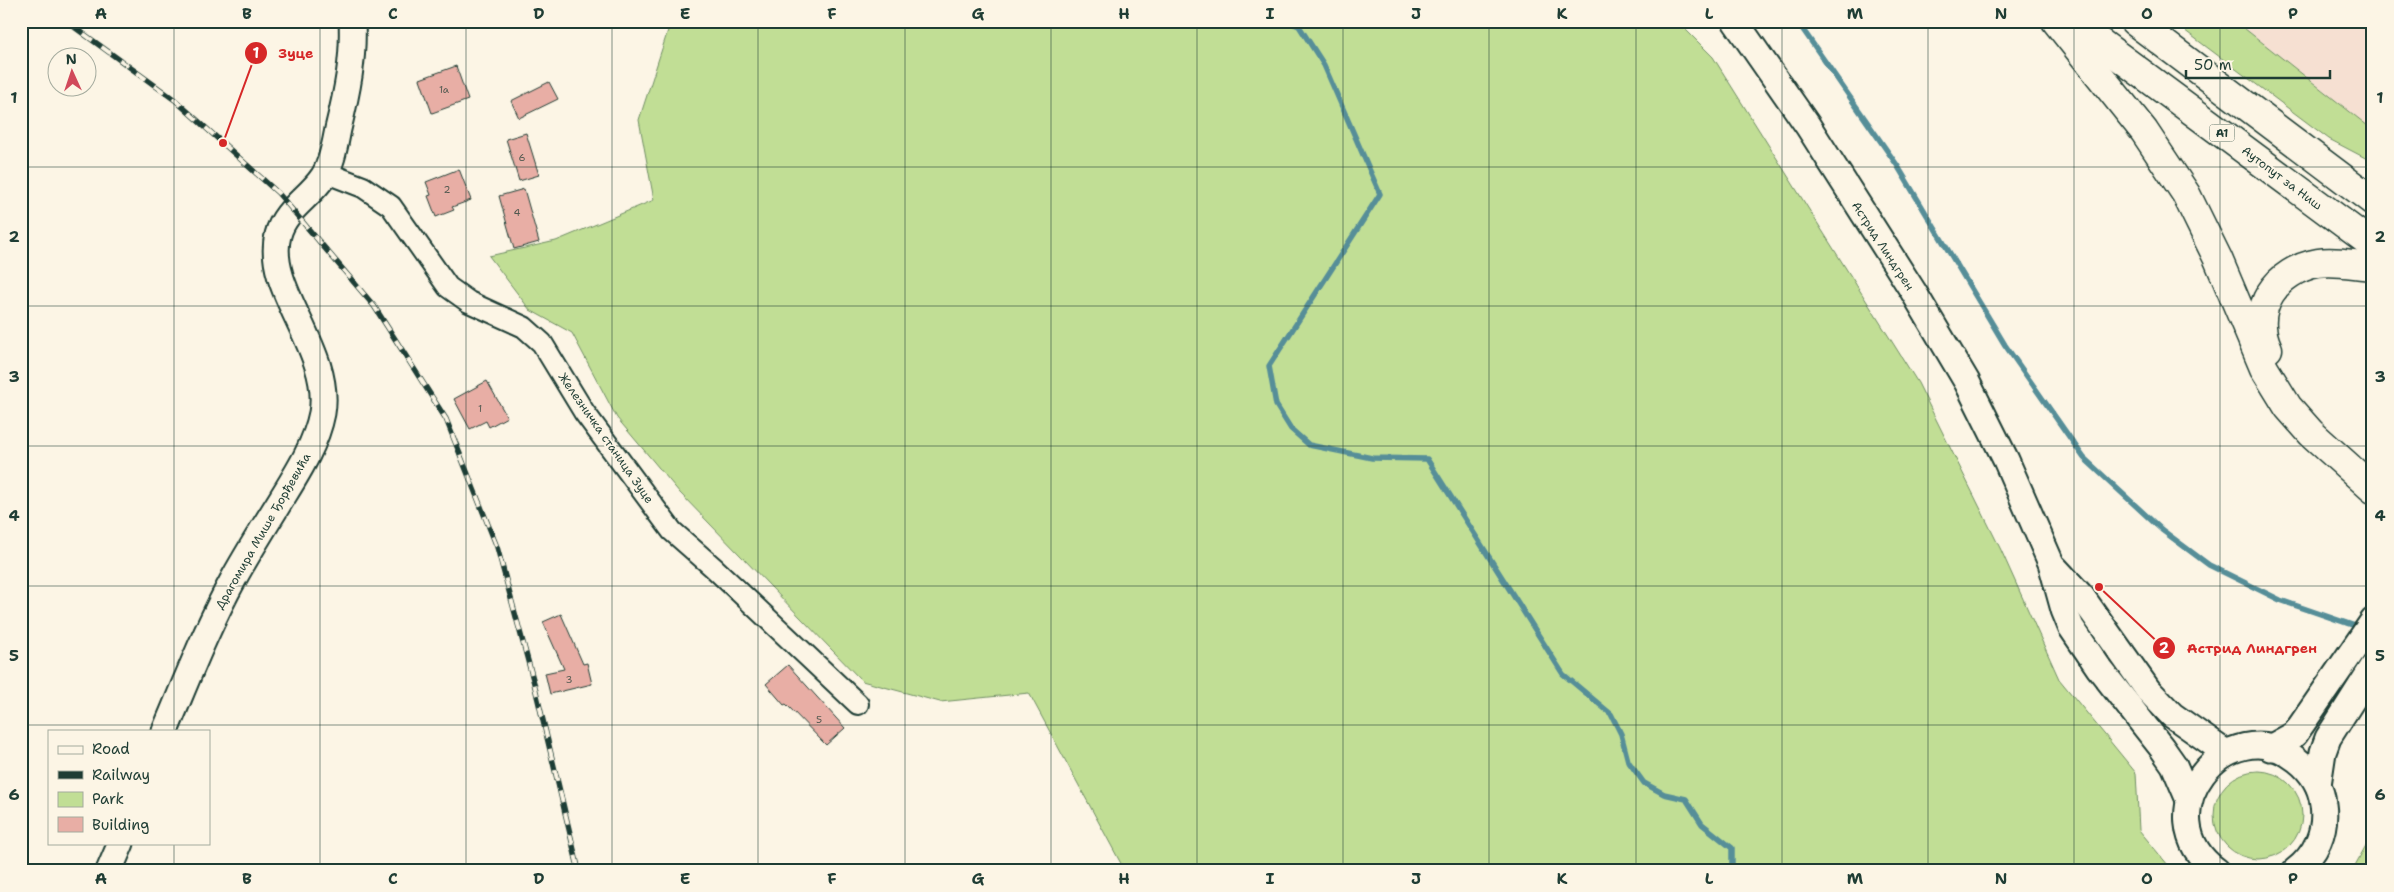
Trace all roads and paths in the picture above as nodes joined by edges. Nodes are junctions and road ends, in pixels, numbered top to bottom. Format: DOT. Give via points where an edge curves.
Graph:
graph roads {
  1 [pos="352,21"];
  2 [pos="1735,21"];
  3 [pos="2056,21"];
  4 [pos="2071,21"];
  5 [pos="2134,21"];
  6 [pos="324,175"];
  7 [pos="2340,176"];
  8 [pos="2373,185"];
  9 [pos="2373,201"];
  10 [pos="2373,245"];
  11 [pos="2373,266"];
  12 [pos="2373,473"];
  13 [pos="2373,489"];
  14 [pos="2051,564"];
  15 [pos="2373,621"];
  16 [pos="2373,667"];
  17 [pos="858,704"];
  18 [pos="165,730"];
  19 [pos="2270,748"];
  20 [pos="2226,753"];
  21 [pos="2318,785"];
  22 [pos="2189,800"];
  23 [pos="121,844"];
  24 [pos="109,871"];
  25 [pos="2218,871"];
  26 [pos="2295,871"];
  1 -- 6 [label="street, Драгомира Мише Ђорђевића" via="350,80"];
  2 -- 14 [label="street, Астрид Линдгрен" via="1808,126 1967,382 2006,460"];
  3 -- 13 [label="highway" via="2144,131 2186,194 2218,259 2264,368 2288,407 2310,433"];
  4 -- 10 [label="highway, Аутопут за Ниш / A1"];
  5 -- 7 [label="highway"];
  6 -- 17 [label="street, Железничка станица Зуце" via="332,175 376,194 391,206 448,288 469,302 524,327 542,343 584,412 672,531"];
  6 -- 18 [label="street, Драгомира Мише Ђорђевића" via="282,224 276,246 284,283 317,360 323,398 320,420 301,466 221,604"];
  7 -- 8 [label="highway"];
  7 -- 9 [label="highway"];
  11 -- 12 [label="highway" via="2328,262 2294,271 2273,288 2265,300 2261,322 2265,342 2286,382"];
  14 -- 20 [label="street, Астрид Линдгрен" via="2082,597 2148,690 2172,715"];
  14 -- 22 [label="street, Астрид Линдгрен" via="2071,627 2174,765"];
  15 -- 19 [label="street" via="2296,734"];
  16 -- 21 [label="street" via="2328,738"];
  19 -- 20 [label="street" via="2248,747"];
  19 -- 21 [label="street" via="2293,757"];
  20 -- 22 [label="street" via="2198,777"];
  21 -- 26 [label="street" via="2323,798 2323,827 2312,853"];
  22 -- 25 [label="street" via="2188,822 2193,843"];
  23 -- 24 [label="street"];
}
